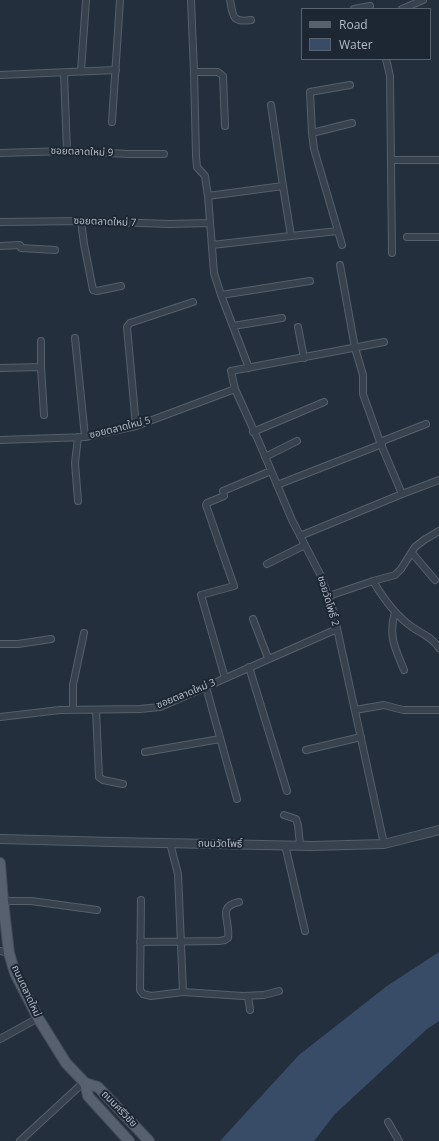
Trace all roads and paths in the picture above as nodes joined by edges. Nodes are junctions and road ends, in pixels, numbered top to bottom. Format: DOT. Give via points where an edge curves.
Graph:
graph roads {
  1 [pos="86,0"];
  2 [pos="120,0"];
  3 [pos="191,0"];
  4 [pos="230,0"];
  5 [pos="423,0"];
  6 [pos="370,5"];
  7 [pos="358,8"];
  8 [pos="404,8"];
  9 [pos="250,20"];
  10 [pos="386,60"];
  11 [pos="116,70"];
  12 [pos="80,71"];
  13 [pos="194,72"];
  14 [pos="64,73"];
  15 [pos="0,75"];
  16 [pos="350,85"];
  17 [pos="271,105"];
  18 [pos="112,122"];
  19 [pos="352,123"];
  20 [pos="225,126"];
  21 [pos="312,134"];
  22 [pos="67,150"];
  23 [pos="0,153"];
  24 [pos="164,154"];
  25 [pos="391,160"];
  26 [pos="439,160"];
  27 [pos="283,186"];
  28 [pos="208,196"];
  29 [pos="81,221"];
  30 [pos="0,222"];
  31 [pos="210,223"];
  32 [pos="338,230"];
  33 [pos="291,236"];
  34 [pos="439,236"];
  35 [pos="407,237"];
  36 [pos="212,245"];
  37 [pos="342,245"];
  38 [pos="0,246"];
  39 [pos="55,250"];
  40 [pos="392,254"];
  41 [pos="340,265"];
  42 [pos="310,281"];
  43 [pos="120,286"];
  44 [pos="221,295"];
  45 [pos="192,302"];
  46 [pos="282,318"];
  47 [pos="233,326"];
  48 [pos="298,327"];
  49 [pos="75,338"];
  50 [pos="41,341"];
  51 [pos="384,342"];
  52 [pos="355,348"];
  53 [pos="304,358"];
  54 [pos="41,367"];
  55 [pos="0,368"];
  56 [pos="249,368"];
  57 [pos="235,389"];
  58 [pos="324,402"];
  59 [pos="44,415"];
  60 [pos="426,424"];
  61 [pos="136,426"];
  62 [pos="253,432"];
  63 [pos="82,437"];
  64 [pos="0,440"];
  65 [pos="297,441"];
  66 [pos="381,443"];
  67 [pos="265,456"];
  68 [pos="271,471"];
  69 [pos="439,480"];
  70 [pos="277,485"];
  71 [pos="402,494"];
  72 [pos="78,500"];
  73 [pos="439,531"];
  74 [pos="300,536"];
  75 [pos="305,545"];
  76 [pos="412,553"];
  77 [pos="267,564"];
  78 [pos="435,580"];
  79 [pos="373,581"];
  80 [pos="329,596"];
  81 [pos="395,612"];
  82 [pos="254,619"];
  83 [pos="337,629"];
  84 [pos="84,633"];
  85 [pos="50,639"];
  86 [pos="0,644"];
  87 [pos="439,648"];
  88 [pos="268,658"];
  89 [pos="249,667"];
  90 [pos="404,670"];
  91 [pos="225,678"];
  92 [pos="206,687"];
  93 [pos="73,710"];
  94 [pos="96,710"];
  95 [pos="355,710"];
  96 [pos="439,710"];
  97 [pos="0,717"];
  98 [pos="361,737"];
  99 [pos="220,739"];
  100 [pos="306,750"];
  101 [pos="145,752"];
  102 [pos="124,784"];
  103 [pos="286,791"];
  104 [pos="237,799"];
  105 [pos="284,815"];
  106 [pos="439,830"];
  107 [pos="0,839"];
  108 [pos="170,843"];
  109 [pos="384,844"];
  110 [pos="285,845"];
  111 [pos="300,845"];
  112 [pos="0,862"];
  113 [pos="141,900"];
  114 [pos="3,901"];
  115 [pos="239,902"];
  116 [pos="97,910"];
  117 [pos="305,931"];
  118 [pos="181,941"];
  119 [pos="140,942"];
  120 [pos="5,952"];
  121 [pos="279,991"];
  122 [pos="183,992"];
  123 [pos="248,996"];
  124 [pos="250,1010"];
  125 [pos="38,1018"];
  126 [pos="0,1039"];
  127 [pos="84,1082"];
  128 [pos="388,1122"];
  129 [pos="20,1141"];
  130 [pos="129,1141"];
  131 [pos="150,1141"];
  132 [pos="399,1141"];
  1 -- 12 [label="street"];
  2 -- 11 [label="street"];
  3 -- 13 [label="street"];
  4 -- 9 [label="street" via="236,19"];
  5 -- 8 [label="street"];
  6 -- 7 [label="street"];
  10 -- 25 [label="street" via="390,76"];
  11 -- 12 [label="street"];
  11 -- 18 [label="street"];
  12 -- 14 [label="street"];
  13 -- 20 [label="street" via="218,72 223,76"];
  13 -- 28 [label="street" via="197,167 204,176"];
  14 -- 15 [label="street"];
  14 -- 22 [label="street"];
  16 -- 21 [label="street" via="310,92"];
  17 -- 27 [label="street"];
  19 -- 21 [label="street"];
  21 -- 32 [label="street" via="314,150"];
  22 -- 23 [label="street, ซอยตลาดใหม่ 9"];
  22 -- 24 [label="street, ซอยตลาดใหม่ 9"];
  25 -- 26 [label="street"];
  25 -- 40 [label="street"];
  27 -- 28 [label="street"];
  27 -- 33 [label="street"];
  28 -- 31 [label="street"];
  29 -- 30 [label="street, ซอยตลาดใหม่ 7"];
  29 -- 31 [label="street, ซอยตลาดใหม่ 7"];
  29 -- 43 [label="street" via="93,290"];
  31 -- 36 [label="street"];
  32 -- 33 [label="street"];
  32 -- 37 [label="street"];
  33 -- 36 [label="street"];
  34 -- 35 [label="street"];
  36 -- 44 [label="street" via="214,273"];
  38 -- 39 [label="street" via="20,245 20,248"];
  41 -- 52 [label="street"];
  42 -- 44 [label="street"];
  44 -- 47 [label="street"];
  45 -- 61 [label="street" via="130,323 127,327"];
  46 -- 47 [label="street"];
  47 -- 56 [label="street"];
  48 -- 53 [label="street"];
  49 -- 63 [label="street"];
  50 -- 54 [label="street"];
  51 -- 52 [label="street"];
  52 -- 53 [label="street"];
  52 -- 66 [label="street" via="363,375 363,394"];
  53 -- 56 [label="street"];
  54 -- 55 [label="street"];
  54 -- 59 [label="street"];
  56 -- 57 [label="street, ซอยวัดโพธิ์ 2" via="231,371"];
  57 -- 61 [label="street, ซอยตลาดใหม่ 5"];
  57 -- 62 [label="street, ซอยวัดโพธิ์ 2"];
  58 -- 62 [label="street"];
  60 -- 66 [label="street"];
  61 -- 63 [label="street, ซอยตลาดใหม่ 5"];
  62 -- 67 [label="street, ซอยวัดโพธิ์ 2"];
  63 -- 64 [label="street, ซอยตลาดใหม่ 5"];
  63 -- 72 [label="street" via="75,462"];
  65 -- 67 [label="street"];
  66 -- 70 [label="street"];
  66 -- 71 [label="street"];
  67 -- 68 [label="street, ซอยวัดโพธิ์ 2"];
  68 -- 70 [label="street, ซอยวัดโพธิ์ 2"];
  68 -- 91 [label="street" via="223,491 224,496 206,505 234,586 201,595"];
  69 -- 71 [label="street"];
  70 -- 74 [label="street, ซอยวัดโพธิ์ 2"];
  71 -- 74 [label="street"];
  73 -- 76 [label="street" via="418,544"];
  74 -- 75 [label="street, ซอยวัดโพธิ์ 2"];
  75 -- 77 [label="street"];
  75 -- 80 [label="street, ซอยวัดโพธิ์ 2"];
  76 -- 78 [label="street"];
  76 -- 79 [label="street" via="395,575"];
  79 -- 80 [label="street"];
  79 -- 81 [label="street"];
  80 -- 83 [label="street, ซอยวัดโพธิ์ 2"];
  81 -- 87 [label="street" via="435,642"];
  81 -- 90 [label="street" via="392,634"];
  82 -- 88 [label="street"];
  83 -- 88 [label="street, ซอยตลาดใหม่ 3"];
  83 -- 95 [label="street, ซอยวัดโพธิ์ 2"];
  84 -- 93 [label="street" via="73,685"];
  85 -- 86 [label="street"];
  88 -- 89 [label="street, ซอยตลาดใหม่ 3"];
  89 -- 91 [label="street, ซอยตลาดใหม่ 3"];
  89 -- 103 [label="street"];
  91 -- 92 [label="street, ซอยตลาดใหม่ 3"];
  92 -- 94 [label="street, ซอยตลาดใหม่ 3" via="160,707"];
  92 -- 99 [label="street"];
  93 -- 94 [label="street, ซอยตลาดใหม่ 3"];
  93 -- 97 [label="street, ซอยตลาดใหม่ 3"];
  94 -- 102 [label="street" via="99,777"];
  95 -- 96 [label="street" via="384,705 403,710"];
  95 -- 98 [label="street, ซอยวัดโพธิ์ 2"];
  98 -- 100 [label="street"];
  98 -- 109 [label="street, ซอยวัดโพธิ์ 2"];
  99 -- 101 [label="street"];
  99 -- 104 [label="street"];
  105 -- 111 [label="street" via="296,819"];
  106 -- 109 [label="street, ถนนวัดโพธิ์"];
  107 -- 108 [label="street, ถนนวัดโพธิ์"];
  108 -- 110 [label="street, ถนนวัดโพธิ์"];
  108 -- 118 [label="street" via="178,874"];
  109 -- 111 [label="street, ถนนวัดโพธิ์"];
  110 -- 111 [label="street, ถนนวัดโพธิ์"];
  110 -- 117 [label="street"];
  112 -- 114 [label="main road, ถนนตลาดใหม่"];
  113 -- 119 [label="street"];
  114 -- 116 [label="street" via="38,902"];
  114 -- 120 [label="main road, ถนนตลาดใหม่"];
  115 -- 118 [label="street" via="232,903 225,910 228,938 219,941"];
  118 -- 119 [label="street"];
  118 -- 122 [label="street"];
  119 -- 122 [label="street" via="140,990 151,996"];
  120 -- 125 [label="main road, ถนนตลาดใหม่"];
  121 -- 123 [label="street"];
  122 -- 123 [label="street"];
  123 -- 124 [label="street"];
  125 -- 126 [label="street"];
  125 -- 127 [label="main road, ถนนตลาดใหม่" via="66,1063"];
  127 -- 129 [label="street"];
  127 -- 130 [label="main road, ถนนศรีวิชัย" via="88,1096"];
  127 -- 131 [label="main road, ถนนศรีวิชัย" via="98,1087"];
  128 -- 132 [label="street"];
}
